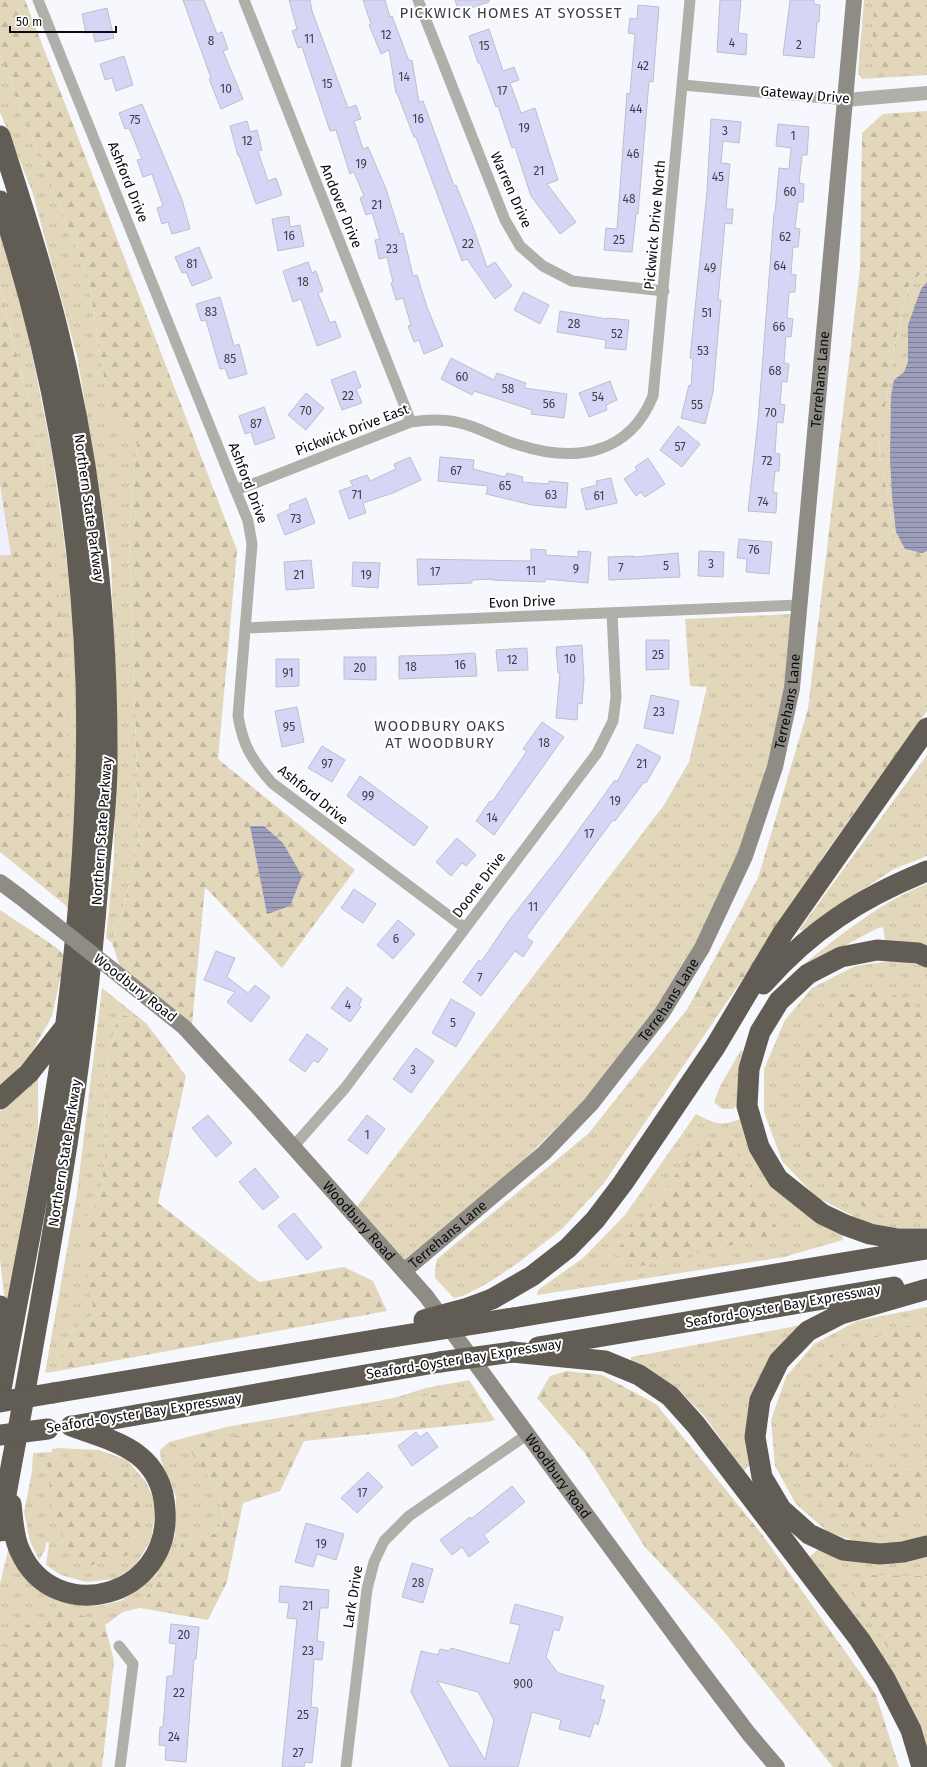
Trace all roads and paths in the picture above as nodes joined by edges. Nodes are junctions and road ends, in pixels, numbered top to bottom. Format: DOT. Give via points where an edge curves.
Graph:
graph roads {
  1 [pos="38,0"];
  2 [pos="244,0"];
  3 [pos="418,0"];
  4 [pos="690,0"];
  5 [pos="854,0"];
  6 [pos="683,85"];
  7 [pos="927,93"];
  8 [pos="846,100"];
  9 [pos="0,136"];
  10 [pos="0,201"];
  11 [pos="664,291"];
  12 [pos="411,422"];
  13 [pos="619,440"];
  14 [pos="235,490"];
  15 [pos="800,605"];
  16 [pos="612,613"];
  17 [pos="245,628"];
  18 [pos="927,728"];
  19 [pos="927,871"];
  20 [pos="0,882"];
  21 [pos="465,928"];
  22 [pos="927,957"];
  23 [pos="65,1027"];
  24 [pos="714,1047"];
  25 [pos="0,1099"];
  26 [pos="293,1147"];
  27 [pos="927,1239"];
  28 [pos="927,1249"];
  29 [pos="404,1271"];
  30 [pos="927,1281"];
  31 [pos="927,1289"];
  32 [pos="0,1306"];
  33 [pos="376,1334"];
  34 [pos="512,1352"];
  35 [pos="7,1357"];
  36 [pos="0,1395"];
  37 [pos="0,1402"];
  38 [pos="71,1426"];
  39 [pos="528,1434"];
  40 [pos="0,1435"];
  41 [pos="8,1479"];
  42 [pos="0,1531"];
  43 [pos="927,1546"];
  44 [pos="119,1646"];
  45 [pos="120,1767"];
  46 [pos="346,1767"];
  47 [pos="777,1767"];
  48 [pos="922,1767"];
  1 -- 14 [label="street, Ashford Drive"];
  2 -- 12 [label="street, Andover Drive"];
  3 -- 11 [label="street, Warren Drive" via="505,220 520,246 543,266 572,281"];
  4 -- 6 [label="street, Pickwick Drive North"];
  5 -- 8 [label="main road, Terrehans Lane"];
  6 -- 8 [label="street, Gateway Drive"];
  6 -- 11 [label="street, Pickwick Drive North"];
  7 -- 8 [label="street, Gateway Drive"];
  8 -- 15 [label="main road, Terrehans Lane"];
  9 -- 41 [label="highway, Northern State Parkway" via="57,327 84,454 95,538 104,647 108,767 84,1030 53,1233"];
  10 -- 23 [label="highway, Northern State Parkway" via="33,311 51,390 62,450 80,595 86,684 85,812 80,888"];
  11 -- 13 [label="street, Pickwick Drive North" via="654,396 637,425"];
  12 -- 13 [label="street, Pickwick Drive East" via="456,421 518,445 546,452 585,453 596,451"];
  12 -- 14 [label="street, Pickwick Drive East"];
  14 -- 17 [label="street, Ashford Drive" via="248,521 252,539"];
  15 -- 16 [label="street, Evon Drive"];
  15 -- 29 [label="main road, Terrehans Lane" via="792,688 775,767 745,856 702,948 662,1013 591,1104 544,1153"];
  16 -- 17 [label="street, Evon Drive"];
  16 -- 21 [label="street, Doone Drive" via="616,697 613,721 604,741 598,753"];
  17 -- 21 [label="street, Ashford Drive" via="238,716 242,737 255,763 288,797"];
  18 -- 24 [label="highway" via="783,933"];
  19 -- 24 [label="highway" via="892,885 849,909 816,933 782,963"];
  20 -- 26 [label="main road, Woodbury Road, bridge" via="184,1027"];
  21 -- 26 [label="street, Doone Drive" via="345,1088"];
  22 -- 27 [label="highway" via="918,953 877,950 841,958 808,974 779,1001 760,1032 749,1069 747,1106 759,1147 778,1179 822,1214 870,1234 898,1239"];
  23 -- 25 [label="highway" via="29,1073"];
  23 -- 35 [label="highway, Northern State Parkway" via="46,1151"];
  24 -- 33 [label="highway, bridge" via="623,1183 595,1220 568,1248 532,1276 492,1299"];
  26 -- 29 [label="main road, Woodbury Road"];
  28 -- 33 [label="highway, bridge" via="513,1318"];
  29 -- 39 [label="main road, Woodbury Road" via="426,1296"];
  30 -- 34 [label="highway, Seaford-Oyster Bay Expressway"];
  31 -- 43 [label="highway" via="841,1314 808,1331 778,1361 760,1400 755,1437 762,1477 781,1509 809,1534 843,1550 880,1554"];
  32 -- 35 [label="highway"];
  33 -- 37 [label="highway, bridge" via="213,1366"];
  34 -- 38 [label="highway, Seaford-Oyster Bay Expressway, bridge" via="440,1362"];
  34 -- 48 [label="highway" via="605,1361 639,1375 670,1396 696,1425 860,1640 885,1679 911,1730"];
  35 -- 36 [label="highway, Northern State Parkway"];
  38 -- 40 [label="highway, Seaford-Oyster Bay Expressway, bridge"];
  38 -- 41 [label="highway" via="138,1455 152,1469 160,1483 166,1519 164,1536 151,1565 133,1581 112,1592 88,1596 65,1591 46,1583 34,1573 19,1551"];
  39 -- 46 [label="street, Lark Drive" via="409,1516 384,1541 374,1562 367,1588"];
  39 -- 47 [label="main road, Woodbury Road" via="696,1664"];
  41 -- 42 [label="highway, Northern State Parkway"];
  44 -- 45 [label="street" via="133,1664"];
}
